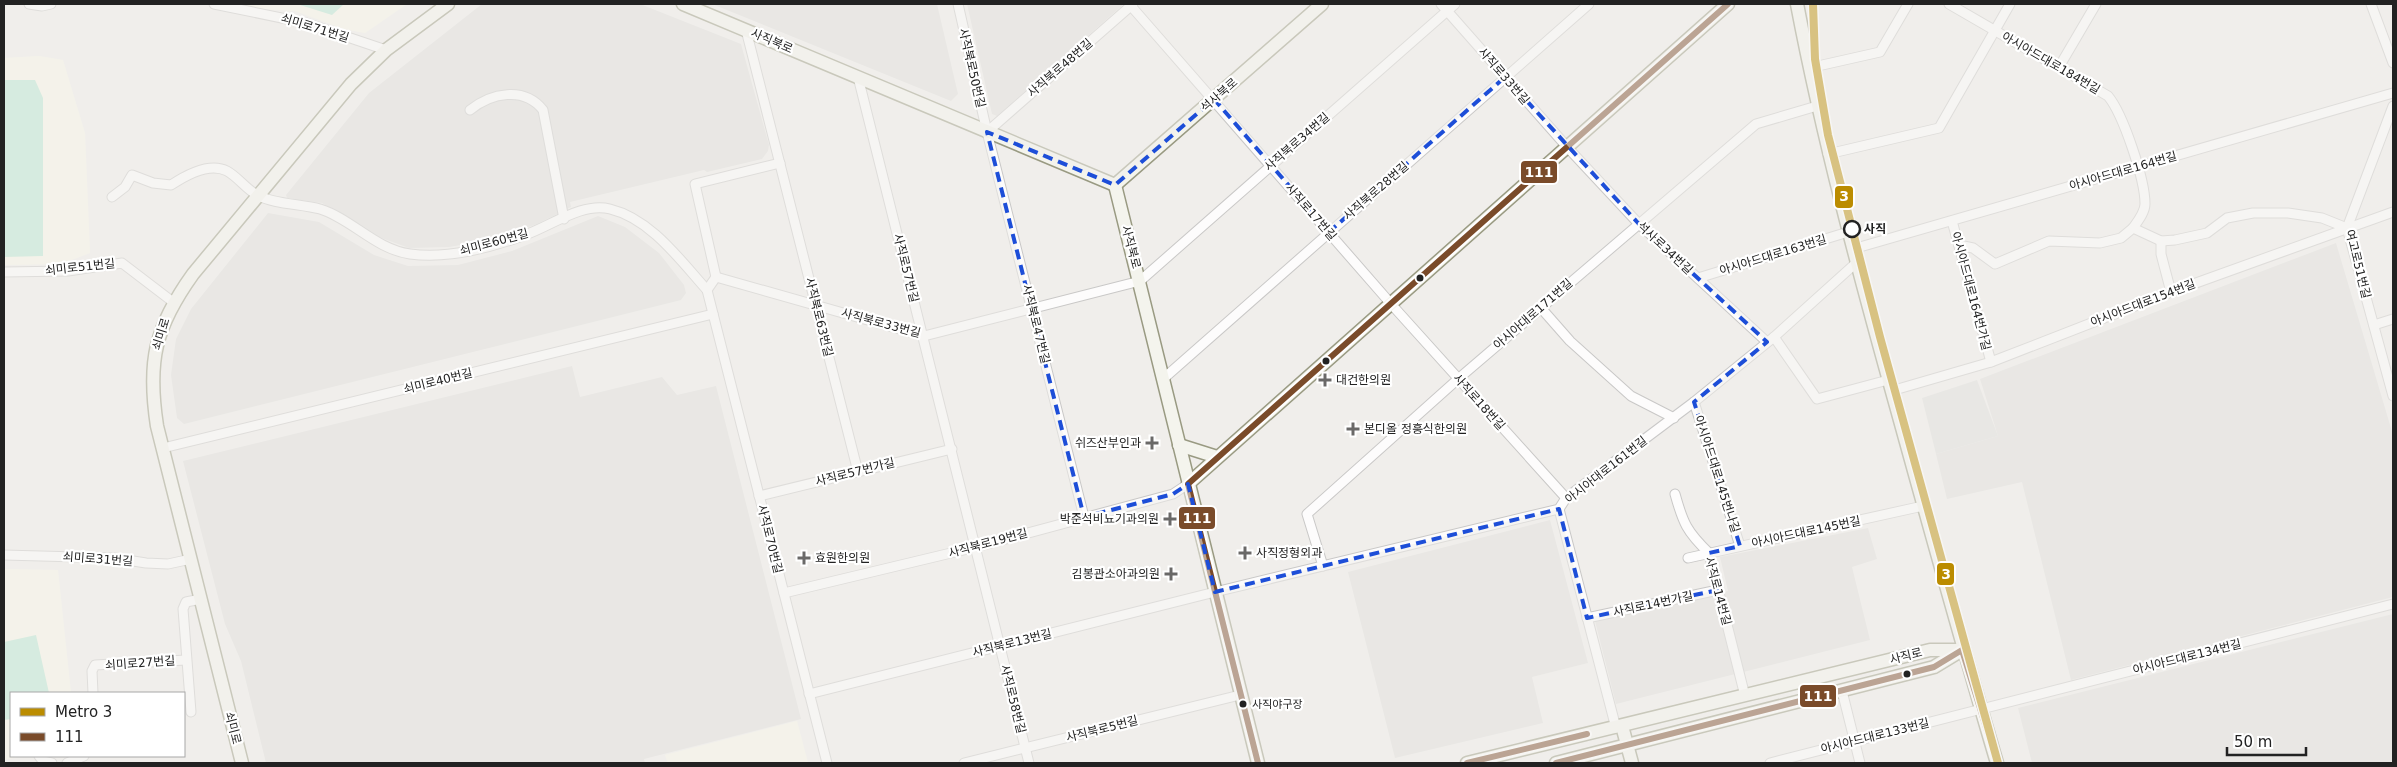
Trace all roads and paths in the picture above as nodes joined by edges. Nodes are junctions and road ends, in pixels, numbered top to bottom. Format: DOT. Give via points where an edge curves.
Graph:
graph roads {
  1 [pos="28,4"];
  2 [pos="51,4"];
  3 [pos="214,4"];
  4 [pos="448,4"];
  5 [pos="683,4"];
  6 [pos="958,4"];
  7 [pos="1322,4"];
  8 [pos="1454,4"];
  9 [pos="1589,4"];
  10 [pos="1728,4"];
  11 [pos="1797,4"];
  12 [pos="1908,4"];
  13 [pos="1949,4"];
  14 [pos="2010,4"];
  15 [pos="2096,4"];
  16 [pos="2371,4"];
  17 [pos="1132,5"];
  18 [pos="1444,7"];
  19 [pos="746,30"];
  20 [pos="1995,30"];
  21 [pos="386,50"];
  22 [pos="2393,63"];
  23 [pos="1809,68"];
  24 [pos="2059,68"];
  25 [pos="858,77"];
  26 [pos="1505,78"];
  27 [pos="2393,93"];
  28 [pos="1214,99"];
  29 [pos="1817,106"];
  30 [pos="2393,106"];
  31 [pos="470,110"];
  32 [pos="987,132"];
  33 [pos="1568,148"];
  34 [pos="1828,154"];
  35 [pos="780,163"];
  36 [pos="1270,164"];
  37 [pos="2138,167"];
  38 [pos="1115,185"];
  39 [pos="258,196"];
  40 [pos="112,197"];
  41 [pos="2393,212"];
  42 [pos="564,219"];
  43 [pos="1952,221"];
  44 [pos="1638,223"];
  45 [pos="2133,228"];
  46 [pos="2347,228"];
  47 [pos="1329,232"];
  48 [pos="1848,232"];
  49 [pos="2161,241"];
  50 [pos="1959,245"];
  51 [pos="1853,250"];
  52 [pos="1856,263"];
  53 [pos="4,272"];
  54 [pos="716,277"];
  55 [pos="1698,278"];
  56 [pos="1140,280"];
  57 [pos="707,290"];
  58 [pos="2171,292"];
  59 [pos="173,302"];
  60 [pos="816,304"];
  61 [pos="1392,305"];
  62 [pos="1032,308"];
  63 [pos="1541,308"];
  64 [pos="713,314"];
  65 [pos="2393,319"];
  66 [pos="2374,325"];
  67 [pos="924,336"];
  68 [pos="1771,339"];
  69 [pos="1991,362"];
  70 [pos="1163,379"];
  71 [pos="1458,379"];
  72 [pos="1890,385"];
  73 [pos="2393,396"];
  74 [pos="1817,399"];
  75 [pos="1694,402"];
  76 [pos="1674,418"];
  77 [pos="1179,445"];
  78 [pos="163,448"];
  79 [pos="952,449"];
  80 [pos="1217,457"];
  81 [pos="858,472"];
  82 [pos="1188,484"];
  83 [pos="1675,494"];
  84 [pos="759,496"];
  85 [pos="1566,498"];
  86 [pos="1923,506"];
  87 [pos="1559,509"];
  88 [pos="1084,518"];
  89 [pos="1740,546"];
  90 [pos="976,547"];
  91 [pos="1709,553"];
  92 [pos="4,555"];
  93 [pos="1688,558"];
  94 [pos="191,559"];
  95 [pos="1323,566"];
  96 [pos="1718,590"];
  97 [pos="1215,592"];
  98 [pos="784,594"];
  99 [pos="201,599"];
  100 [pos="2393,604"];
  101 [pos="1587,618"];
  102 [pos="1000,646"];
  103 [pos="1962,650"];
  104 [pos="186,660"];
  105 [pos="1842,691"];
  106 [pos="94,692"];
  107 [pos="810,694"];
  108 [pos="1240,694"];
  109 [pos="1745,696"];
  110 [pos="1981,710"];
  111 [pos="191,712"];
  112 [pos="1619,727"];
  113 [pos="1855,741"];
  114 [pos="1627,745"];
  115 [pos="1026,748"];
  116 [pos="40,757"];
  117 [pos="82,757"];
  118 [pos="52,763"];
  119 [pos="67,763"];
  120 [pos="242,763"];
  121 [pos="827,763"];
  122 [pos="964,763"];
  123 [pos="1029,763"];
  124 [pos="1258,763"];
  125 [pos="1467,763"];
  126 [pos="1556,763"];
  127 [pos="1632,763"];
  128 [pos="1770,763"];
  129 [pos="1860,763"];
  130 [pos="1997,763"];
  1 -- 2 [label="street"];
  3 -- 21 [label="street, 쇠미로71번길" via="306,23"];
  4 -- 21 [label="main road, 쇠미로"];
  5 -- 19 [label="main road, 사직북로"];
  6 -- 32 [label="street, 사직북로50번길"];
  7 -- 28 [label="main road, 석사북로"];
  8 -- 18 [label="street, 사직북로34번길"];
  9 -- 26 [label="street, 사직북로28번길"];
  10 -- 33 [label="main road"];
  11 -- 23 [label="main road"];
  12 -- 23 [label="street" via="1880,52"];
  13 -- 20 [label="street, 아시아드대로184번길"];
  14 -- 20 [label="street"];
  15 -- 24 [label="street"];
  16 -- 22 [label="street"];
  17 -- 28 [label="street, 사직로17번길"];
  17 -- 32 [label="street, 사직북로48번길"];
  18 -- 26 [label="street, 사직로33번길"];
  18 -- 36 [label="street, 사직북로34번길"];
  19 -- 25 [label="main road, 사직북로"];
  19 -- 35 [label="street, 사직북로63번길"];
  20 -- 24 [label="street, 아시아드대로184번길"];
  20 -- 34 [label="street" via="1939,128"];
  21 -- 39 [label="main road, 쇠미로" via="351,84"];
  23 -- 29 [label="main road"];
  24 -- 37 [label="street, 아시아드대로184번길" via="2108,96 2117,106"];
  25 -- 32 [label="main road, 사직북로"];
  25 -- 67 [label="street, 사직로57번길"];
  26 -- 33 [label="street, 사직로33번길"];
  26 -- 47 [label="street, 사직북로28번길"];
  27 -- 37 [label="street, 아시아드대로164번길"];
  28 -- 36 [label="street, 사직로17번길"];
  28 -- 38 [label="main road, 석사북로"];
  29 -- 34 [label="main road"];
  29 -- 44 [label="street, 아시아대로171번길" via="1756,124"];
  30 -- 46 [label="street, 여고로51번길"];
  31 -- 42 [label="street" via="495,95 519,96 538,103 543,110"];
  32 -- 38 [label="main road, 사직북로"];
  32 -- 62 [label="street, 사직북로47번길"];
  33 -- 44 [label="street, 석사로34번길"];
  33 -- 61 [label="main road"];
  34 -- 48 [label="main road"];
  35 -- 54 [label="street" via="695,184"];
  35 -- 60 [label="street, 사직북로63번길"];
  36 -- 47 [label="street, 사직로17번길"];
  36 -- 56 [label="street, 사직북로34번길"];
  37 -- 43 [label="street, 아시아드대로164번길"];
  37 -- 45 [label="street, 아시아드대로184번길" via="2145,205"];
  38 -- 56 [label="main road, 사직북로"];
  39 -- 40 [label="street" via="227,171 214,168 181,178 171,185 153,183 132,175 125,187"];
  39 -- 42 [label="street, 쇠미로60번길" via="320,209 373,241 410,254 449,254 481,248"];
  39 -- 59 [label="main road, 쇠미로"];
  41 -- 46 [label="street, 아시아드대로154번길"];
  42 -- 57 [label="street, 쇠미로60번길" via="597,207 623,214 646,227 675,252"];
  43 -- 50 [label="street, 아시아드대로164번가길"];
  43 -- 51 [label="street, 아시아드대로164번길"];
  44 -- 55 [label="street, 석사로34번길"];
  44 -- 63 [label="street, 아시아대로171번길"];
  45 -- 49 [label="street"];
  45 -- 50 [label="street" via="2121,238 2100,243 2048,241 1994,264 1973,248"];
  46 -- 49 [label="street" via="2322,218 2288,213 2253,213 2227,218 2208,233"];
  46 -- 58 [label="street, 아시아드대로154번길"];
  46 -- 66 [label="street, 여고로51번길"];
  47 -- 61 [label="street, 사직로17번길"];
  47 -- 70 [label="street, 사직북로28번길"];
  48 -- 51 [label="main road"];
  48 -- 55 [label="street, 아시아드대로163번길"];
  49 -- 58 [label="street" via="2161,254"];
  50 -- 69 [label="street, 아시아드대로164번가길"];
  51 -- 52 [label="main road"];
  52 -- 68 [label="street, 아시아대로161번길"];
  52 -- 72 [label="main road"];
  53 -- 59 [label="street, 쇠미로51번길" via="68,271 122,263"];
  54 -- 57 [label="street"];
  54 -- 60 [label="street, 사직북로33번길"];
  55 -- 68 [label="street, 석사로34번길"];
  56 -- 62 [label="street, 사직북로33번길"];
  56 -- 70 [label="main road, 사직북로"];
  57 -- 64 [label="street, 사직로70번길"];
  58 -- 69 [label="street, 아시아드대로154번길"];
  59 -- 78 [label="main road, 쇠미로" via="154,357 154,403"];
  60 -- 67 [label="street, 사직북로33번길"];
  60 -- 81 [label="street, 사직북로63번길"];
  61 -- 71 [label="street, 사직로18번길"];
  61 -- 80 [label="main road"];
  62 -- 67 [label="street, 사직북로33번길"];
  62 -- 88 [label="street, 사직북로47번길"];
  63 -- 71 [label="street, 아시아대로171번길"];
  63 -- 76 [label="street" via="1570,341 1631,396"];
  64 -- 78 [label="street, 쇠미로40번길"];
  64 -- 84 [label="street, 사직로70번길"];
  65 -- 66 [label="street"];
  66 -- 73 [label="street, 여고로51번길"];
  67 -- 79 [label="street, 사직로57번길"];
  68 -- 74 [label="street, 석사로34번길"];
  68 -- 75 [label="street, 아시아대로161번길"];
  69 -- 72 [label="street, 아시아드대로154번길"];
  70 -- 77 [label="main road, 사직북로"];
  71 -- 85 [label="street, 사직로18번길"];
  71 -- 95 [label="street, 아시아대로171번길" via="1308,514"];
  72 -- 74 [label="street, 아시아드대로154번길"];
  72 -- 86 [label="main road"];
  75 -- 76 [label="street, 아시아대로161번길"];
  75 -- 89 [label="street, 아시아드대로145번나길"];
  76 -- 85 [label="street, 아시아대로161번길"];
  77 -- 80 [label="main road"];
  77 -- 82 [label="main road, 사직북로"];
  78 -- 94 [label="main road, 쇠미로"];
  79 -- 81 [label="street, 사직로57번가길"];
  79 -- 90 [label="street, 사직로57번길"];
  80 -- 82 [label="main road"];
  81 -- 84 [label="street, 사직로57번가길"];
  82 -- 88 [label="street, 사직북로19번길" via="1173,494"];
  82 -- 97 [label="main road, 사직북로"];
  83 -- 91 [label="street, 사직로14번길" via="1683,523"];
  84 -- 98 [label="street, 사직로70번길"];
  85 -- 87 [label="street, 아시아대로161번길"];
  86 -- 89 [label="street, 아시아드대로145번길"];
  86 -- 103 [label="main road"];
  87 -- 95 [label="street, 아시아대로161번길"];
  87 -- 101 [label="street"];
  88 -- 90 [label="street, 사직북로19번길"];
  89 -- 91 [label="street, 아시아드대로145번길"];
  90 -- 98 [label="street, 사직북로19번길"];
  90 -- 102 [label="street, 사직로58번길"];
  91 -- 93 [label="street, 아시아드대로145번길"];
  91 -- 96 [label="street, 사직로14번길"];
  92 -- 94 [label="street, 쇠미로31번길" via="114,558 168,564"];
  94 -- 99 [label="main road, 쇠미로"];
  95 -- 97 [label="street, 아시아대로161번길"];
  96 -- 101 [label="street, 사직로14번가길"];
  96 -- 109 [label="street, 사직로14번길"];
  97 -- 102 [label="street, 사직북로13번길"];
  97 -- 108 [label="main road, 사직북로"];
  98 -- 107 [label="street, 사직로70번길"];
  99 -- 104 [label="street, 쇠미로27번길" via="186,602 182,609"];
  99 -- 120 [label="main road, 쇠미로"];
  100 -- 110 [label="street, 아시아드대로134번길"];
  101 -- 112 [label="street"];
  102 -- 107 [label="street, 사직북로13번길"];
  102 -- 115 [label="street, 사직로58번길"];
  103 -- 105 [label="main road, 사직로" via="1934,667"];
  103 -- 109 [label="main road, 사직로" via="1930,650"];
  103 -- 110 [label="main road"];
  104 -- 106 [label="street, 쇠미로27번길" via="95,665 92,671"];
  104 -- 111 [label="street, 쇠미로27번길"];
  105 -- 113 [label="street"];
  105 -- 114 [label="main road, 사직로"];
  107 -- 121 [label="street, 사직로70번길"];
  108 -- 115 [label="street, 사직북로5번길"];
  108 -- 124 [label="main road, 사직북로"];
  109 -- 112 [label="main road, 사직로"];
  110 -- 113 [label="street, 아시아드대로133번길"];
  110 -- 130 [label="main road"];
  112 -- 114 [label="main road"];
  112 -- 125 [label="main road, 사직로"];
  113 -- 128 [label="street, 아시아드대로133번길"];
  113 -- 129 [label="street"];
  114 -- 126 [label="main road, 사직로"];
  114 -- 127 [label="main road"];
  115 -- 122 [label="street, 사직북로5번길"];
  115 -- 123 [label="street, 사직로58번길"];
  116 -- 118 [label="street"];
  117 -- 119 [label="street"];
}
